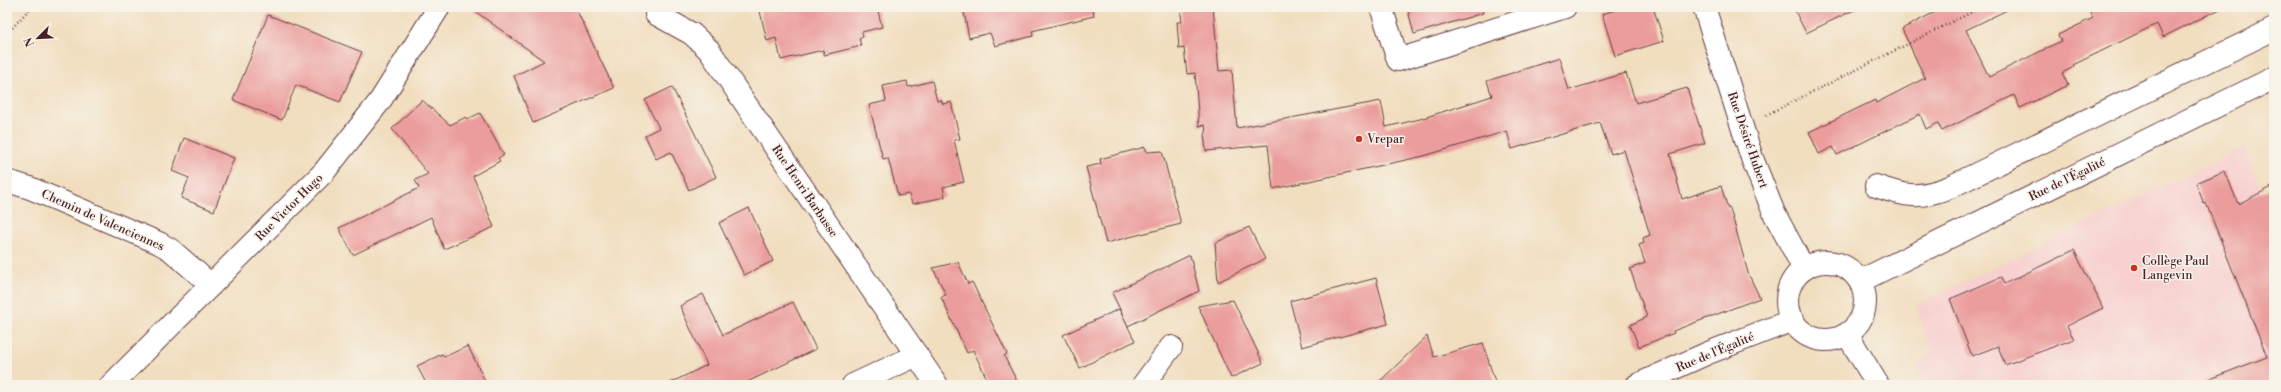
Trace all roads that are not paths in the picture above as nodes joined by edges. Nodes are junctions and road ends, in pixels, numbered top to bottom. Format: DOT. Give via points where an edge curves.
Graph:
graph roads {
  1 [pos="439,7"];
  2 [pos="1381,7"];
  3 [pos="1565,7"];
  4 [pos="1704,7"];
  5 [pos="656,14"];
  6 [pos="2274,29"];
  7 [pos="2274,78"];
  8 [pos="7,181"];
  9 [pos="1876,186"];
  10 [pos="1804,269"];
  11 [pos="1860,281"];
  12 [pos="211,285"];
  13 [pos="1793,320"];
  14 [pos="1847,334"];
  15 [pos="1171,347"];
  16 [pos="917,355"];
  17 [pos="111,385"];
  18 [pos="853,385"];
  19 [pos="937,385"];
  20 [pos="1143,385"];
  21 [pos="1637,385"];
  22 [pos="1878,385"];
  1 -- 12 [label="street, Rue Victor Hugo" via="380,101 342,151 304,193"];
  2 -- 3 [label="street" via="1398,60"];
  4 -- 10 [label="street, Rue Désiré Hubert" via="1752,158 1774,213"];
  5 -- 16 [label="street, Rue Henri Barbusse" via="692,34 709,50"];
  6 -- 9 [label="street" via="1950,187 1925,196 1911,197"];
  7 -- 11 [label="street, Rue de l'Égalité"];
  8 -- 12 [label="street, Chemin de Valenciennes" via="30,188 159,243 171,250"];
  10 -- 11 [label="street" via="1814,264 1832,262 1848,269"];
  10 -- 13 [label="street" via="1788,292 1787,304"];
  11 -- 14 [label="street" via="1865,297 1863,313 1859,322"];
  12 -- 17 [label="street, Rue Victor Hugo"];
  13 -- 14 [label="street" via="1799,329 1814,338 1831,340"];
  13 -- 21 [label="street, Rue de l'Égalité" via="1708,353"];
  14 -- 22 [label="street"];
  15 -- 20 [label="street"];
  16 -- 18 [label="street"];
  16 -- 19 [label="street, Rue Henri Barbusse"];
}
